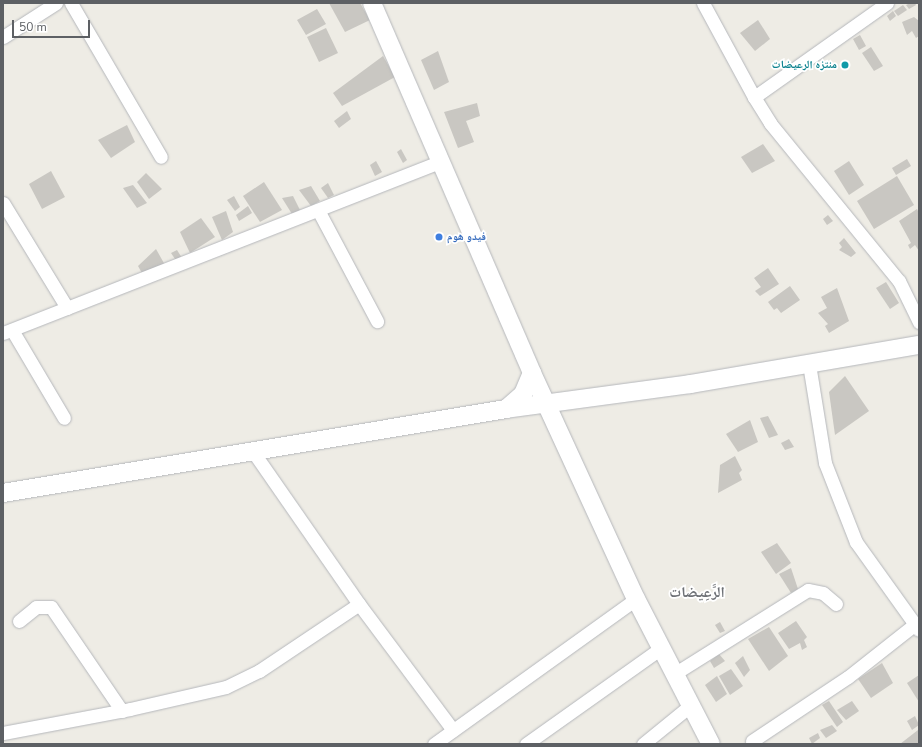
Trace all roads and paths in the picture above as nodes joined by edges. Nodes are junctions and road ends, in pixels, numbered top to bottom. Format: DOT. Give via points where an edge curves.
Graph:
graph roads {
  1 [pos="54,3"];
  2 [pos="71,3"];
  3 [pos="702,3"];
  4 [pos="887,3"];
  5 [pos="376,4"];
  6 [pos="3,37"];
  7 [pos="754,97"];
  8 [pos="161,157"];
  9 [pos="441,161"];
  10 [pos="3,203"];
  11 [pos="318,210"];
  12 [pos="67,308"];
  13 [pos="377,321"];
  14 [pos="919,322"];
  15 [pos="7,331"];
  16 [pos="919,345"];
  17 [pos="809,364"];
  18 [pos="532,373"];
  19 [pos="548,405"];
  20 [pos="506,409"];
  21 [pos="64,418"];
  22 [pos="254,453"];
  23 [pos="3,493"];
  24 [pos="636,599"];
  25 [pos="359,604"];
  26 [pos="836,604"];
  27 [pos="19,621"];
  28 [pos="917,627"];
  29 [pos="661,648"];
  30 [pos="674,674"];
  31 [pos="691,705"];
  32 [pos="122,711"];
  33 [pos="453,730"];
  34 [pos="3,733"];
  35 [pos="752,741"];
  36 [pos="434,744"];
  37 [pos="526,744"];
  38 [pos="643,744"];
  39 [pos="711,744"];
  1 -- 6 [label="street"];
  2 -- 8 [label="street"];
  3 -- 7 [label="street"];
  4 -- 7 [label="street"];
  5 -- 9 [label="street"];
  7 -- 14 [label="street" via="770,123 898,281"];
  9 -- 11 [label="street"];
  9 -- 18 [label="street"];
  10 -- 12 [label="street"];
  11 -- 12 [label="street"];
  11 -- 13 [label="street"];
  12 -- 15 [label="street"];
  15 -- 21 [label="street"];
  16 -- 17 [label="street"];
  17 -- 19 [label="street"];
  17 -- 28 [label="street" via="825,463 856,542"];
  18 -- 19 [label="street"];
  18 -- 20 [label="street" via="523,394"];
  19 -- 20 [label="street"];
  19 -- 24 [label="street"];
  20 -- 22 [label="street"];
  22 -- 23 [label="street"];
  22 -- 25 [label="street"];
  24 -- 29 [label="street"];
  24 -- 33 [label="street"];
  25 -- 32 [label="street" via="259,671 226,687"];
  25 -- 33 [label="street"];
  26 -- 30 [label="street" via="823,593 808,590"];
  27 -- 32 [label="street" via="36,607 51,607"];
  28 -- 35 [label="street"];
  29 -- 30 [label="street"];
  29 -- 37 [label="street"];
  30 -- 31 [label="street"];
  31 -- 38 [label="street"];
  31 -- 39 [label="street"];
  32 -- 34 [label="street"];
  33 -- 36 [label="street"];
}
